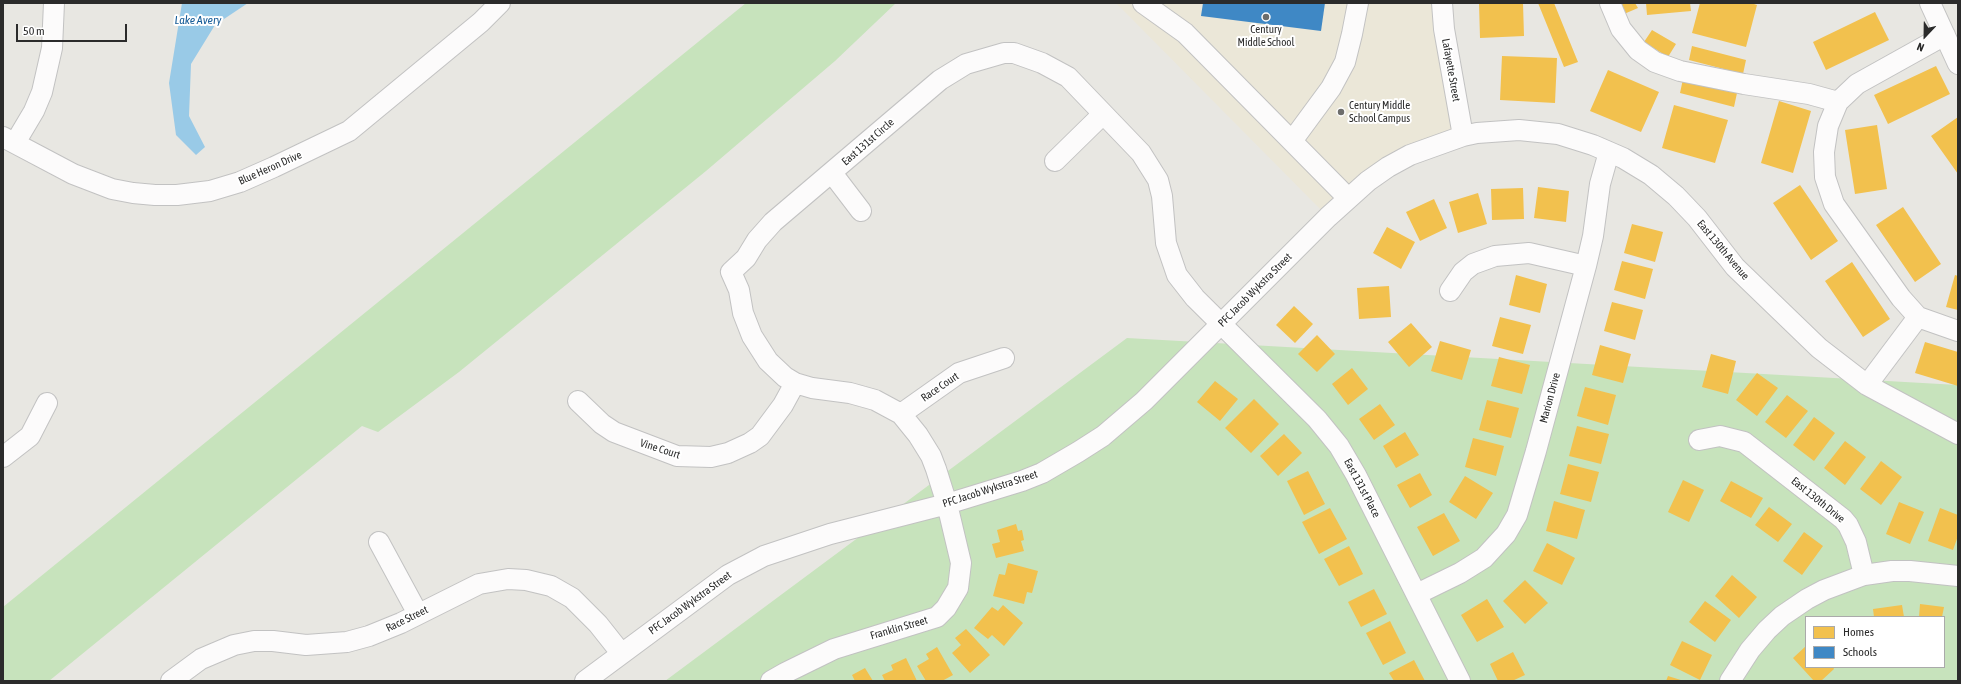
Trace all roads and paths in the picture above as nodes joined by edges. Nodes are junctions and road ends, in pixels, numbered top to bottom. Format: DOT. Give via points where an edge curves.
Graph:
graph roads {
  1 [pos="54,3"];
  2 [pos="500,3"];
  3 [pos="1143,3"];
  4 [pos="1358,3"];
  5 [pos="1442,3"];
  6 [pos="1610,3"];
  7 [pos="1930,3"];
  8 [pos="1945,35"];
  9 [pos="1958,64"];
  10 [pos="1838,102"];
  11 [pos="1103,114"];
  12 [pos="1463,136"];
  13 [pos="9,140"];
  14 [pos="1292,141"];
  15 [pos="1609,152"];
  16 [pos="1055,161"];
  17 [pos="832,173"];
  18 [pos="1348,198"];
  19 [pos="861,211"];
  20 [pos="1586,266"];
  21 [pos="1450,291"];
  22 [pos="1918,317"];
  23 [pos="1222,325"];
  24 [pos="1958,331"];
  25 [pos="1004,358"];
  26 [pos="795,383"];
  27 [pos="1867,386"];
  28 [pos="578,401"];
  29 [pos="47,403"];
  30 [pos="901,414"];
  31 [pos="1958,434"];
  32 [pos="1699,440"];
  33 [pos="3,457"];
  34 [pos="947,504"];
  35 [pos="379,542"];
  36 [pos="1864,575"];
  37 [pos="1958,576"];
  38 [pos="1416,594"];
  39 [pos="418,614"];
  40 [pos="621,653"];
  41 [pos="171,681"];
  42 [pos="585,681"];
  43 [pos="771,681"];
  44 [pos="1460,681"];
  45 [pos="1730,681"];
  1 -- 13 [label="street" via="52,48 42,92 34,111"];
  2 -- 13 [label="street, Blue Heron Drive" via="481,22 349,130 240,182 210,191 155,195 112,188 73,174"];
  3 -- 14 [label="street" via="1184,33"];
  4 -- 14 [label="street" via="1344,62 1330,88"];
  5 -- 12 [label="street, Lafayette Street" via="1444,29"];
  6 -- 10 [label="street" via="1622,29 1638,50 1655,62 1680,71 1809,94"];
  7 -- 8 [label="street"];
  8 -- 9 [label="street"];
  8 -- 10 [label="street" via="1857,84"];
  10 -- 22 [label="street" via="1828,126 1824,152 1825,177 1834,204 1901,298"];
  11 -- 16 [label="street"];
  11 -- 17 [label="street, East 131st Circle" via="1077,86 1052,67 1014,53 1004,53 966,64 940,80"];
  11 -- 23 [label="street, East 131st Circle" via="1141,153 1158,180 1166,243 1173,266 1184,285"];
  12 -- 15 [label="street, East 130th Avenue" via="1485,132 1537,131 1575,138"];
  12 -- 18 [label="street, PFC Jacob Wykstra Street" via="1432,146 1388,167"];
  14 -- 18 [label="street"];
  15 -- 20 [label="street, Marion Drive" via="1600,184"];
  15 -- 27 [label="street, East 130th Avenue" via="1651,175 1676,196 1697,218 1735,267 1763,295 1819,348"];
  17 -- 19 [label="street"];
  17 -- 26 [label="street, East 131st Circle" via="773,222 746,258 731,272 752,336 768,360"];
  18 -- 23 [label="street, PFC Jacob Wykstra Street"];
  20 -- 21 [label="street" via="1529,253 1495,256 1472,264"];
  20 -- 38 [label="street, Marion Drive" via="1517,515 1506,534 1484,558 1460,573"];
  22 -- 24 [label="street"];
  22 -- 27 [label="street"];
  23 -- 34 [label="street, PFC Jacob Wykstra Street" via="1144,401 1103,436 1042,473"];
  23 -- 38 [label="street, East 131st Place" via="1311,414 1339,446"];
  25 -- 30 [label="street, Race Court" via="959,373"];
  26 -- 28 [label="street, Vine Court" via="783,405 760,436 728,453 711,457 677,456 614,432"];
  26 -- 30 [label="street, East 131st Circle" via="875,400"];
  27 -- 31 [label="street, East 130th Avenue"];
  29 -- 33 [label="street" via="30,436"];
  30 -- 34 [label="street, East 131st Circle" via="931,456"];
  32 -- 36 [label="street, East 130th Drive" via="1720,436 1738,439 1785,473 1848,525 1856,542"];
  34 -- 40 [label="street, PFC Jacob Wykstra Street" via="830,534 764,556 728,575"];
  34 -- 43 [label="street, Franklin Street" via="961,563 958,588 946,608 937,617 834,649"];
  35 -- 39 [label="street"];
  36 -- 37 [label="street" via="1910,571"];
  36 -- 45 [label="street" via="1824,590 1782,616 1750,650"];
  38 -- 44 [label="street, East 131st Place"];
  39 -- 40 [label="street, Race Street" via="479,584 508,579 526,580 551,586 572,598 598,624"];
  39 -- 41 [label="street, Race Street" via="369,636 347,642 313,645 260,641 234,645 200,659"];
  40 -- 42 [label="street, PFC Jacob Wykstra Street"];
}
